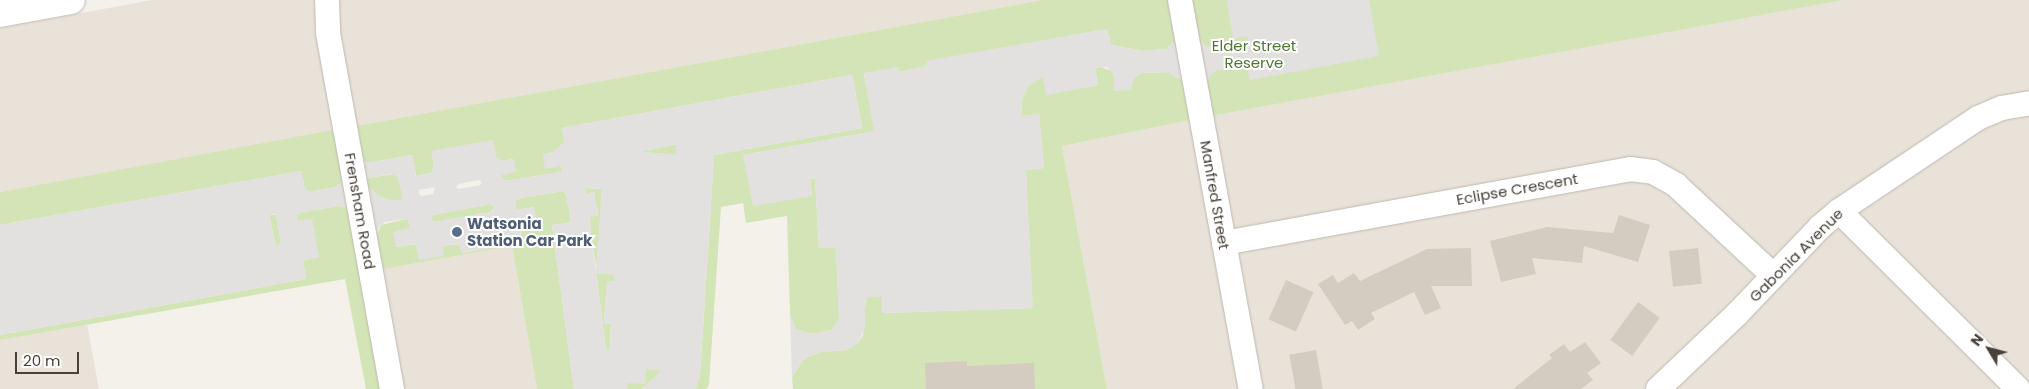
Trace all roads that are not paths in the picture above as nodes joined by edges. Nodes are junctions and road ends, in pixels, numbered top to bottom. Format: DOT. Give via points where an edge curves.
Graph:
graph roads {
  1 [pos="71,0"];
  2 [pos="313,0"];
  3 [pos="327,0"];
  4 [pos="1180,0"];
  5 [pos="0,13"];
  6 [pos="328,33"];
  7 [pos="2029,103"];
  8 [pos="1839,211"];
  9 [pos="1224,243"];
  10 [pos="1773,275"];
  11 [pos="392,389"];
  12 [pos="1251,389"];
  13 [pos="1658,389"];
  14 [pos="2018,389"];
  1 -- 5 [label="street"];
  2 -- 6 [label="street, Frensham Road"];
  3 -- 6 [label="street, Frensham Road"];
  4 -- 9 [label="street, Manfred Street"];
  6 -- 11 [label="street, Frensham Road"];
  7 -- 8 [label="street, Gabonia Avenue" via="2002,108 1978,118"];
  8 -- 10 [label="street, Gabonia Avenue"];
  8 -- 14 [label="street"];
  9 -- 10 [label="street, Eclipse Crescent" via="1630,169 1653,172 1676,186"];
  9 -- 12 [label="street, Manfred Street"];
  10 -- 13 [label="street, Gabonia Avenue"];
}
